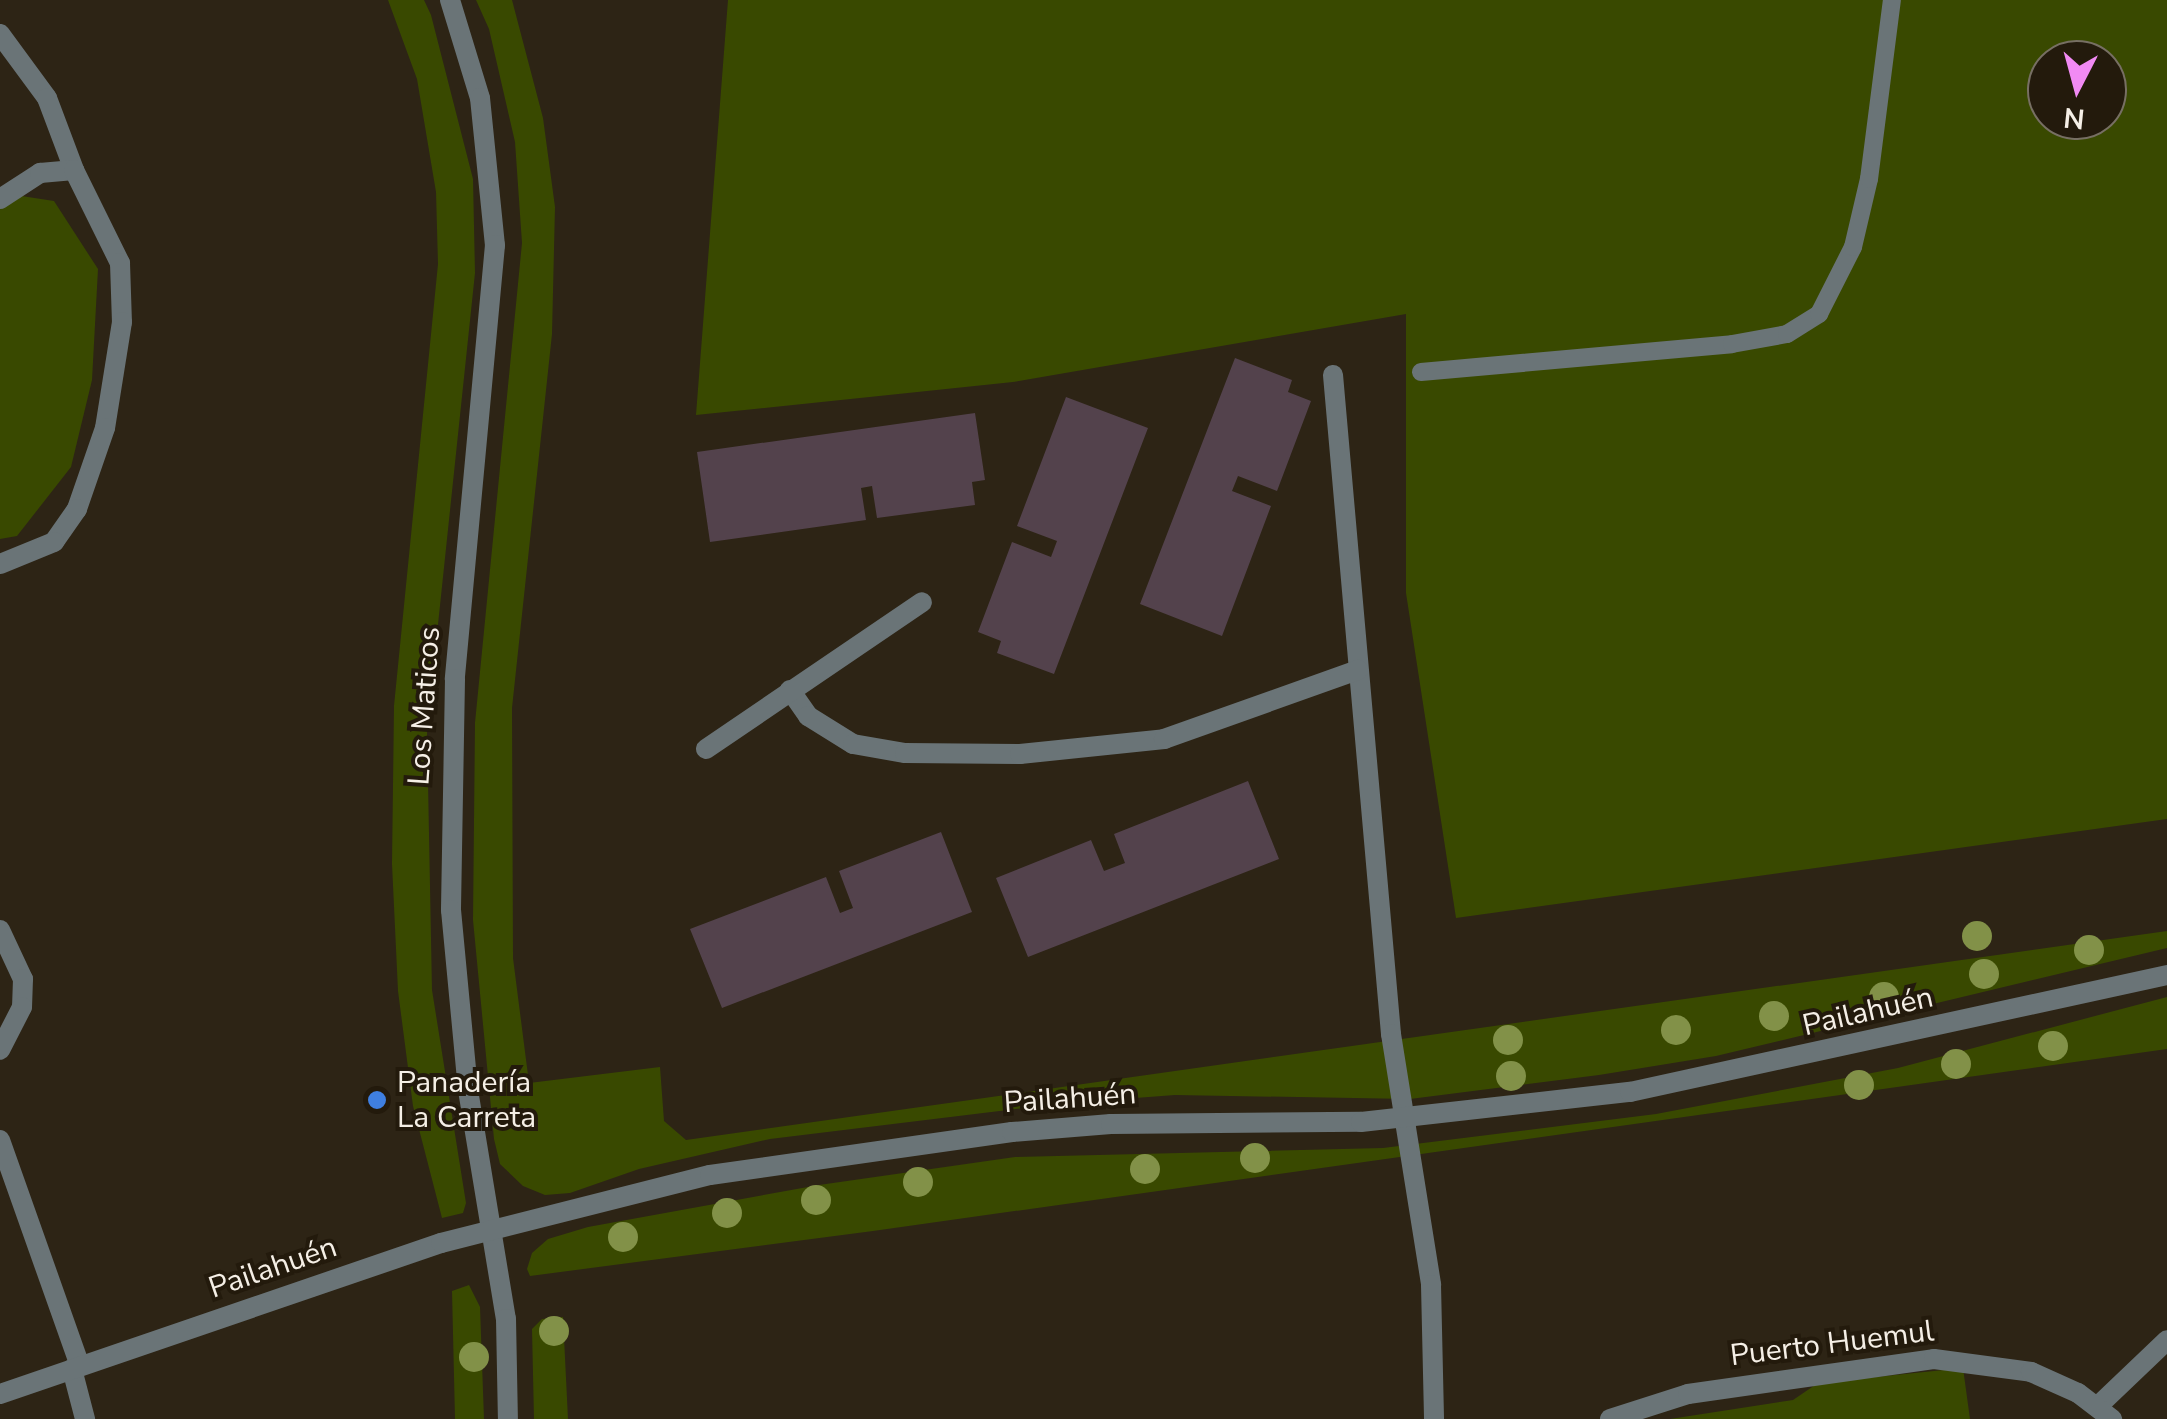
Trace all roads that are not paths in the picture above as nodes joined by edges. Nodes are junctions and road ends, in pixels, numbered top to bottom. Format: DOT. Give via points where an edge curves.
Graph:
graph roads {
  1 [pos="450,0"];
  2 [pos="1892,0"];
  3 [pos="0,34"];
  4 [pos="74,170"];
  5 [pos="0,199"];
  6 [pos="1421,372"];
  7 [pos="1333,375"];
  8 [pos="0,564"];
  9 [pos="922,602"];
  10 [pos="1358,670"];
  11 [pos="790,690"];
  12 [pos="706,750"];
  13 [pos="0,930"];
  14 [pos="2167,975"];
  15 [pos="0,1050"];
  16 [pos="1402,1119"];
  17 [pos="0,1140"];
  18 [pos="492,1229"];
  19 [pos="2167,1340"];
  20 [pos="76,1368"];
  21 [pos="0,1394"];
  22 [pos="2105,1412"];
  23 [pos="85,1419"];
  24 [pos="508,1419"];
  25 [pos="1434,1419"];
  26 [pos="1610,1419"];
  1 -- 18 [label="street, Los Maticos" via="480,98 493,196 490,318 454,679 448,819 457,999"];
  2 -- 6 [label="lane" via="1870,180 1853,247 1819,314 1786,334 1732,344"];
  3 -- 4 [label="street" via="47,98"];
  4 -- 5 [label="street" via="40,173"];
  4 -- 8 [label="street" via="120,263 122,322 106,428 76,510 54,542"];
  7 -- 10 [label="street"];
  9 -- 11 [label="street"];
  10 -- 11 [label="street" via="1237,719 1164,740 1020,754 905,753 854,744 808,716"];
  10 -- 16 [label="street"];
  11 -- 12 [label="street"];
  13 -- 15 [label="street" via="23,979 22,1007"];
  14 -- 16 [label="street, Pailahuén" via="1747,1071"];
  16 -- 18 [label="street, Pailahuén" via="1111,1124 880,1147 710,1175"];
  16 -- 25 [label="street" via="1431,1285"];
  17 -- 20 [label="street"];
  18 -- 20 [label="street, Pailahuén"];
  18 -- 24 [label="street, Los Maticos" via="506,1319"];
  19 -- 22 [label="street"];
  20 -- 21 [label="street, Pailahuén"];
  20 -- 23 [label="street"];
  22 -- 26 [label="street, Puerto Huemul" via="2031,1372 1934,1359 1688,1394"];
}
